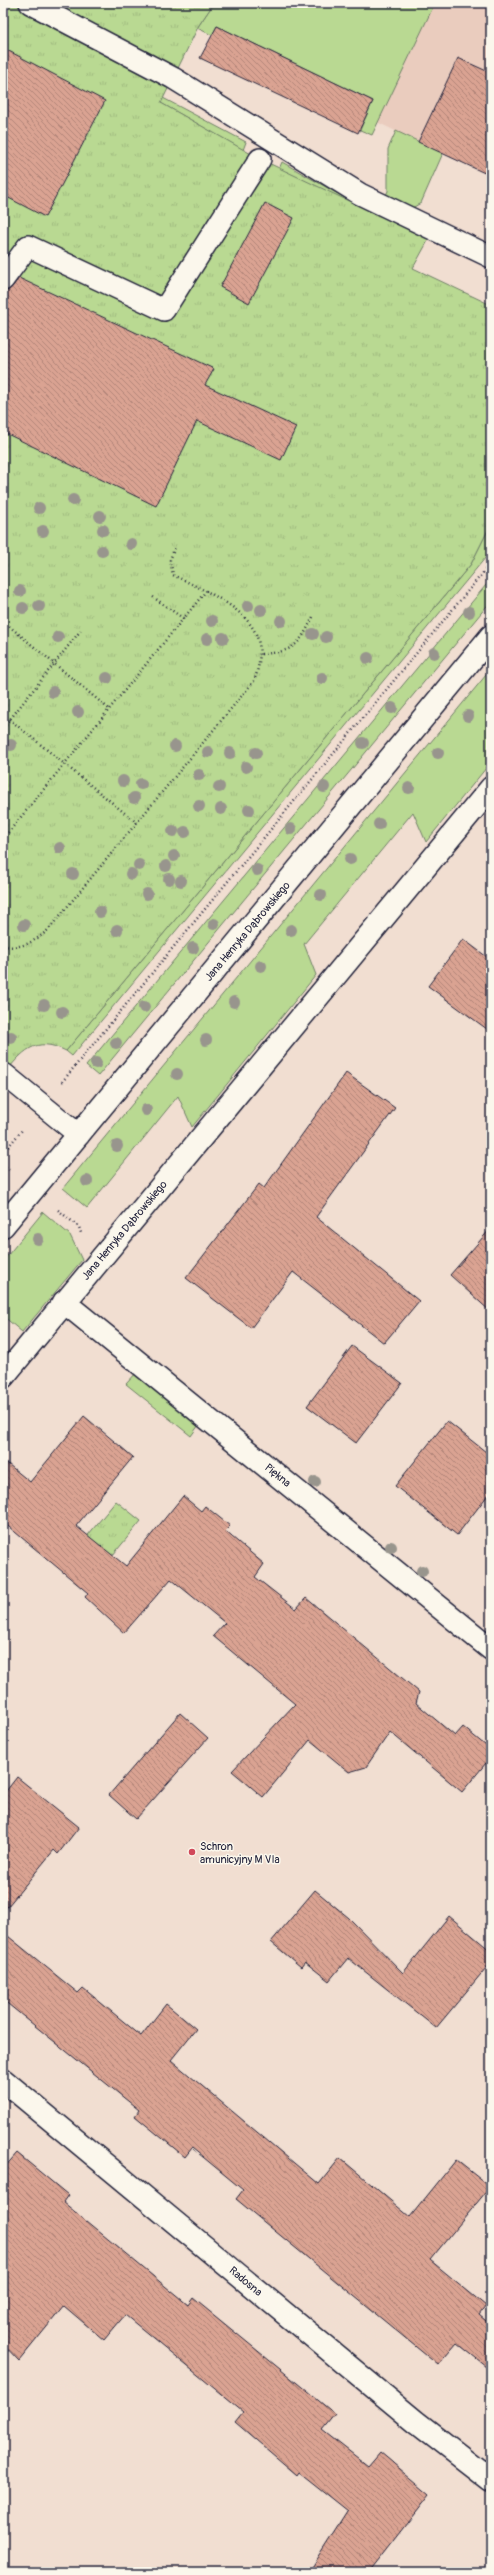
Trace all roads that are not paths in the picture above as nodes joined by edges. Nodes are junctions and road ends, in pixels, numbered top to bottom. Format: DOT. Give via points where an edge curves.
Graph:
graph roads {
  1 [pos="30,3"];
  2 [pos="260,159"];
  3 [pos="491,258"];
  4 [pos="3,280"];
  5 [pos="491,636"];
  6 [pos="491,788"];
  7 [pos="4,1074"];
  8 [pos="79,1135"];
  9 [pos="3,1226"];
  10 [pos="64,1302"];
  11 [pos="3,1377"];
  12 [pos="491,1649"];
  13 [pos="3,2080"];
  14 [pos="491,2480"];
  1 -- 3 [label="lane" via="173,78 360,194"];
  2 -- 4 [label="lane" via="164,310 28,246"];
  5 -- 8 [label="street, Jana Henryka Dąbrowskiego"];
  6 -- 10 [label="street, Jana Henryka Dąbrowskiego"];
  7 -- 8 [label="lane"];
  8 -- 9 [label="street, Jana Henryka Dąbrowskiego"];
  10 -- 11 [label="street, Jana Henryka Dąbrowskiego"];
  10 -- 12 [label="street, Piękna"];
  13 -- 14 [label="street, Radosna" via="416,2422"];
}
